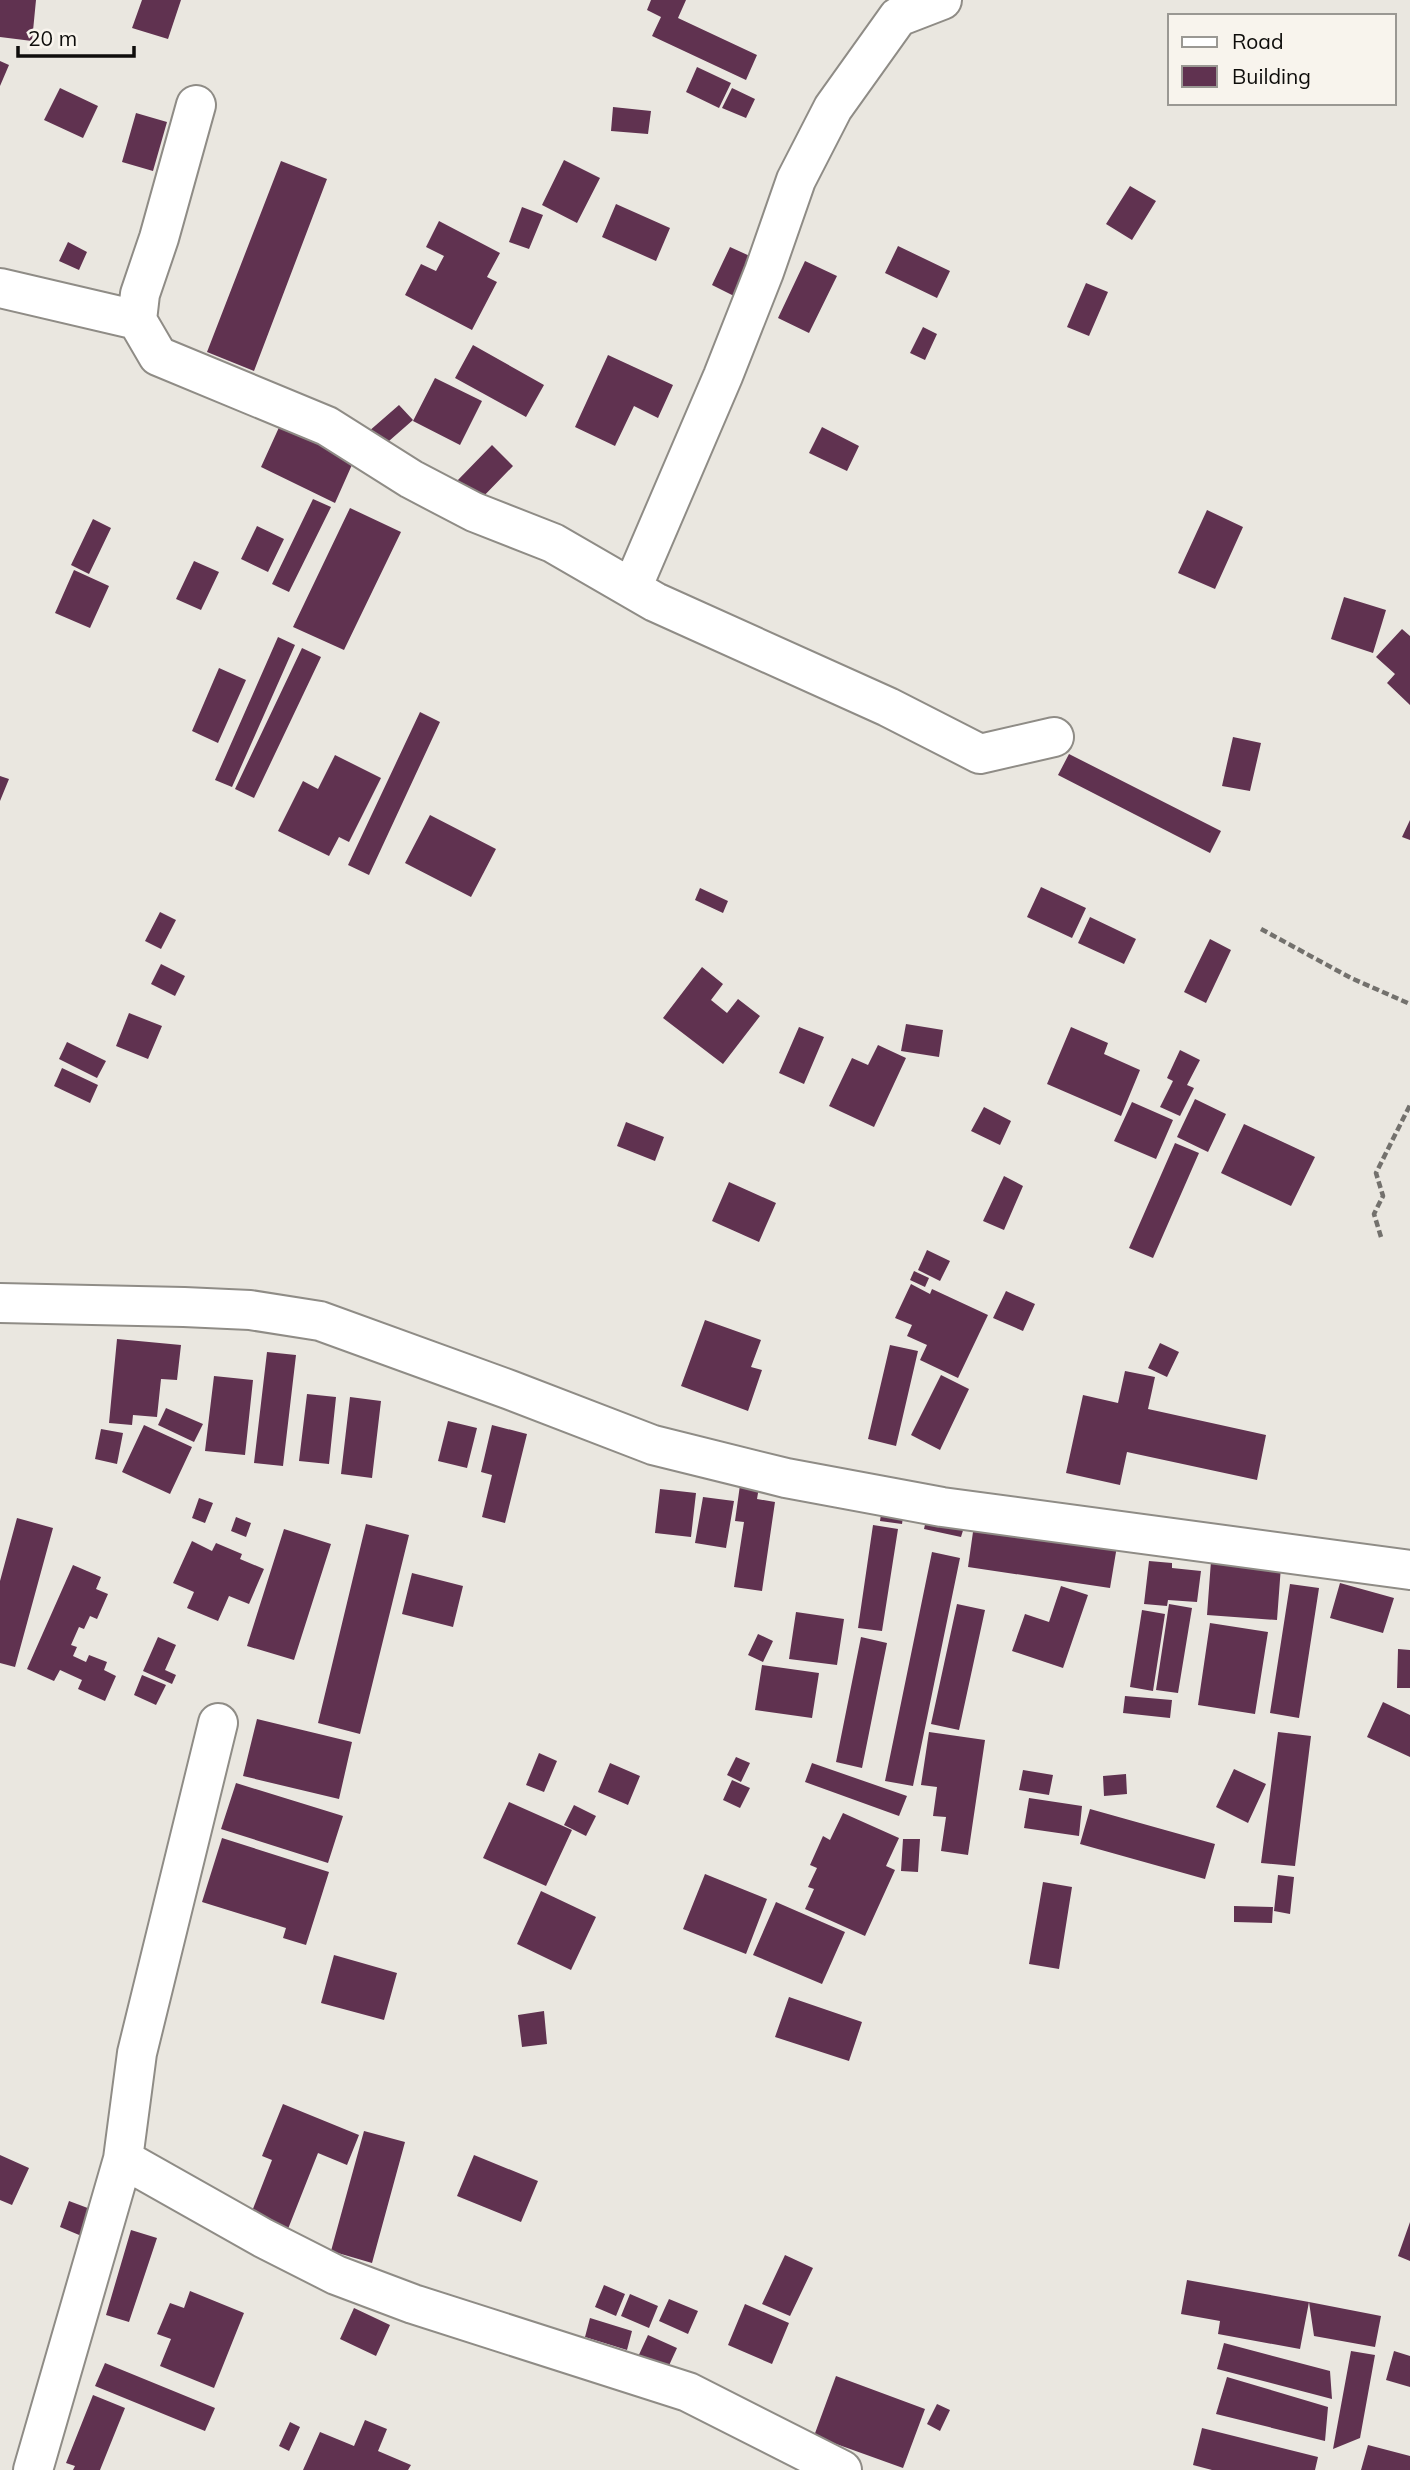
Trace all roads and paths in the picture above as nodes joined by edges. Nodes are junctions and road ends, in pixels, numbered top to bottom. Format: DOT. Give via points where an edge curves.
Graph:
graph roads {
  1 [pos="942,0"];
  2 [pos="196,105"];
  3 [pos="0,288"];
  4 [pos="137,320"];
  5 [pos="632,588"];
  6 [pos="1054,737"];
  7 [pos="1261,929"];
  8 [pos="1410,1004"];
  9 [pos="1410,1105"];
  10 [pos="1381,1237"];
  11 [pos="0,1303"];
  12 [pos="1410,1570"];
  13 [pos="218,1723"];
  14 [pos="123,2160"];
  15 [pos="33,2470"];
  16 [pos="842,2470"];
  1 -- 5 [label="street" via="898,17 833,108 802,168 723,376"];
  2 -- 4 [label="street" via="139,294"];
  3 -- 4 [label="street"];
  4 -- 5 [label="street" via="158,356 327,426 411,479 474,512 553,543"];
  5 -- 6 [label="street" via="980,754"];
  7 -- 8 [label="path"];
  9 -- 10 [label="path" via="1376,1173 1383,1196 1374,1214"];
  11 -- 12 [label="street" via="197,1307 320,1321 653,1445 786,1478 942,1507"];
  13 -- 14 [label="street" via="138,2053"];
  14 -- 15 [label="street"];
  14 -- 16 [label="street" via="336,2275 688,2392"];
}
